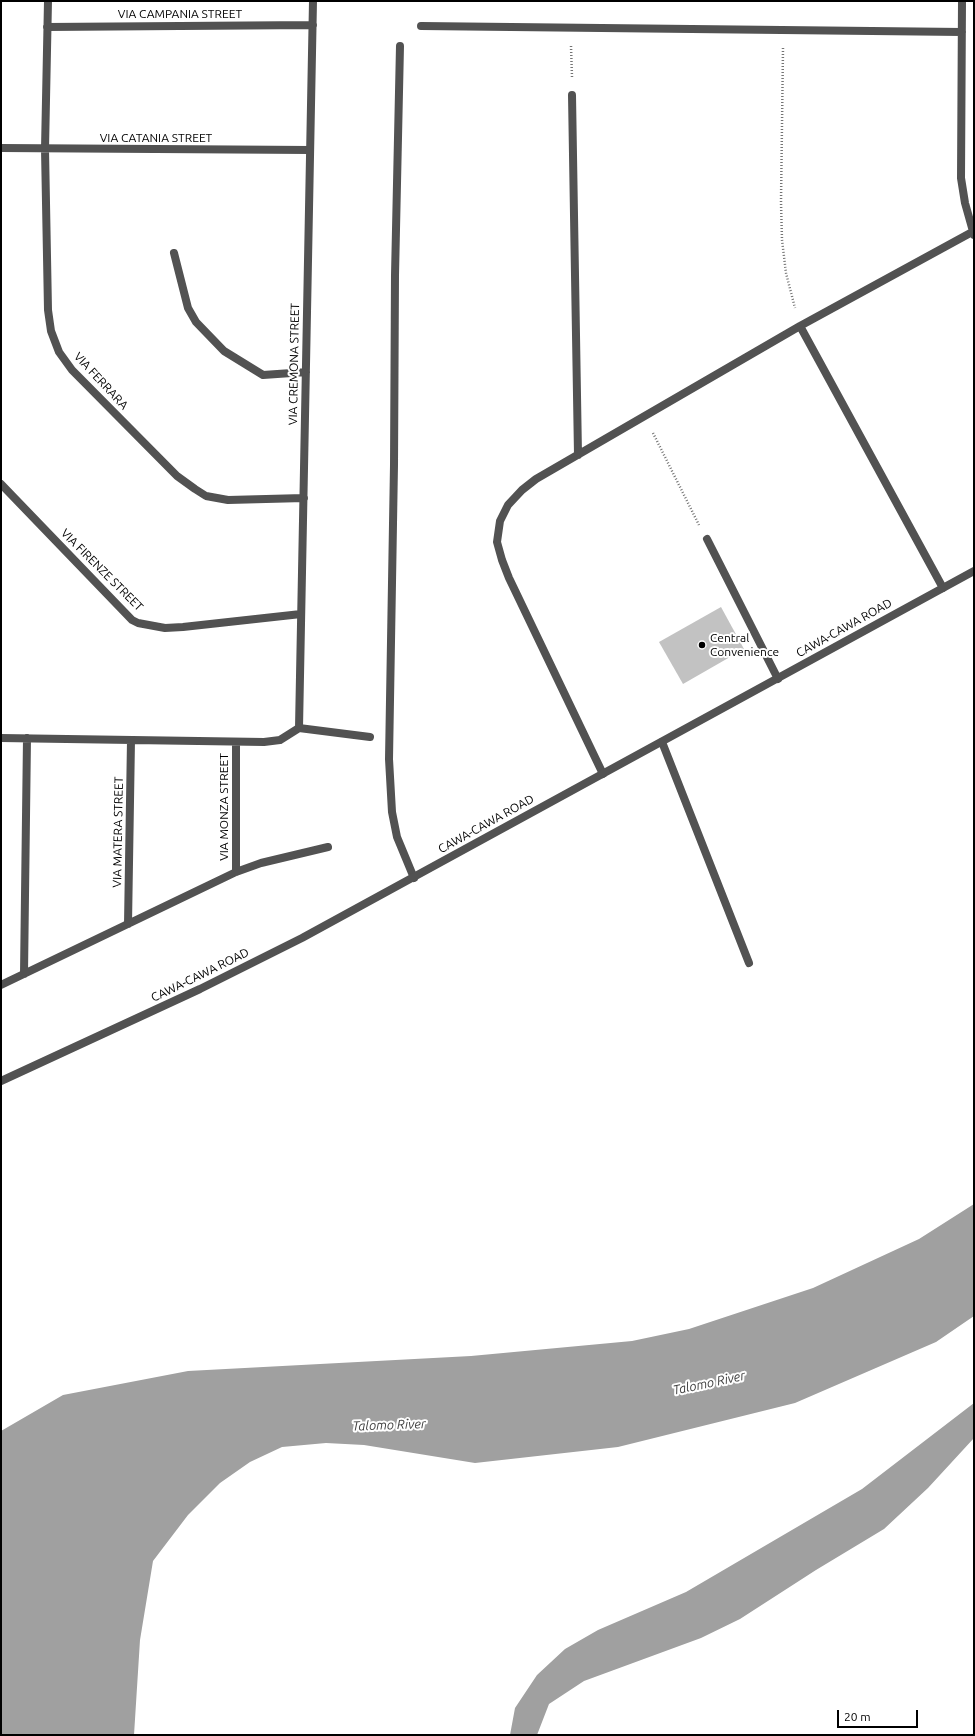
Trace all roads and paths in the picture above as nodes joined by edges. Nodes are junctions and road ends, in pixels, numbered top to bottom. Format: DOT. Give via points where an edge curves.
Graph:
graph roads {
  1 [pos="48,1"];
  2 [pos="313,1"];
  3 [pos="962,1"];
  4 [pos="313,25"];
  5 [pos="421,26"];
  6 [pos="47,27"];
  7 [pos="571,28"];
  8 [pos="783,30"];
  9 [pos="962,32"];
  10 [pos="400,46"];
  11 [pos="572,95"];
  12 [pos="1,148"];
  13 [pos="45,149"];
  14 [pos="310,150"];
  15 [pos="973,232"];
  16 [pos="174,253"];
  17 [pos="800,326"];
  18 [pos="306,372"];
  19 [pos="645,416"];
  20 [pos="578,455"];
  21 [pos="1,484"];
  22 [pos="304,498"];
  23 [pos="707,539"];
  24 [pos="974,571"];
  25 [pos="943,588"];
  26 [pos="301,614"];
  27 [pos="778,679"];
  28 [pos="299,728"];
  29 [pos="370,737"];
  30 [pos="1,738"];
  31 [pos="27,738"];
  32 [pos="131,740"];
  33 [pos="236,742"];
  34 [pos="662,742"];
  35 [pos="603,774"];
  36 [pos="328,847"];
  37 [pos="236,872"];
  38 [pos="414,878"];
  39 [pos="128,924"];
  40 [pos="749,963"];
  41 [pos="24,974"];
  42 [pos="1,985"];
  43 [pos="1,1080"];
  1 -- 6 [label="street, VIA FERRARA"];
  2 -- 4 [label="street, VIA CREMONA STREET"];
  3 -- 9 [label="street"];
  4 -- 6 [label="street, VIA CAMPANIA STREET"];
  4 -- 14 [label="street, VIA CREMONA STREET"];
  5 -- 7 [label="street"];
  6 -- 13 [label="street, VIA FERRARA"];
  7 -- 8 [label="street"];
  7 -- 11 [label="path"];
  8 -- 9 [label="street"];
  8 -- 17 [label="path" via="782,240 786,273"];
  9 -- 15 [label="street" via="960,178"];
  10 -- 38 [label="street" via="389,759 396,837"];
  11 -- 20 [label="street"];
  12 -- 13 [label="street, VIA CATANIA STREET"];
  13 -- 14 [label="street, VIA CATANIA STREET"];
  13 -- 22 [label="street, VIA FERRARA" via="48,310 51,331 59,352 72,370 177,476 206,496 228,500"];
  14 -- 18 [label="street, VIA CREMONA STREET"];
  15 -- 17 [label="street"];
  16 -- 18 [label="street" via="188,308 196,322 224,351 263,375"];
  17 -- 19 [label="street"];
  17 -- 25 [label="street"];
  18 -- 22 [label="street, VIA CREMONA STREET"];
  19 -- 20 [label="street"];
  19 -- 23 [label="path"];
  20 -- 35 [label="street" via="536,479 508,505 500,521 497,542 509,578"];
  21 -- 26 [label="street, VIA FIRENZE STREET" via="132,620 138,623 165,628"];
  22 -- 26 [label="street, VIA CREMONA STREET"];
  23 -- 27 [label="street"];
  24 -- 25 [label="street, CAWA-CAWA ROAD"];
  25 -- 27 [label="street, CAWA-CAWA ROAD"];
  26 -- 28 [label="street, VIA CREMONA STREET"];
  27 -- 34 [label="street, CAWA-CAWA ROAD"];
  28 -- 29 [label="street"];
  28 -- 33 [label="street" via="280,740"];
  30 -- 31 [label="street"];
  31 -- 32 [label="street"];
  31 -- 41 [label="street"];
  32 -- 33 [label="street"];
  32 -- 39 [label="street, VIA MATERA STREET"];
  33 -- 37 [label="street, VIA MONZA STREET"];
  34 -- 35 [label="street, CAWA-CAWA ROAD"];
  34 -- 40 [label="street"];
  35 -- 38 [label="street, CAWA-CAWA ROAD"];
  36 -- 37 [label="street" via="261,862"];
  37 -- 39 [label="street"];
  38 -- 43 [label="street, CAWA-CAWA ROAD" via="200,989"];
  39 -- 41 [label="street"];
  41 -- 42 [label="street"];
}
